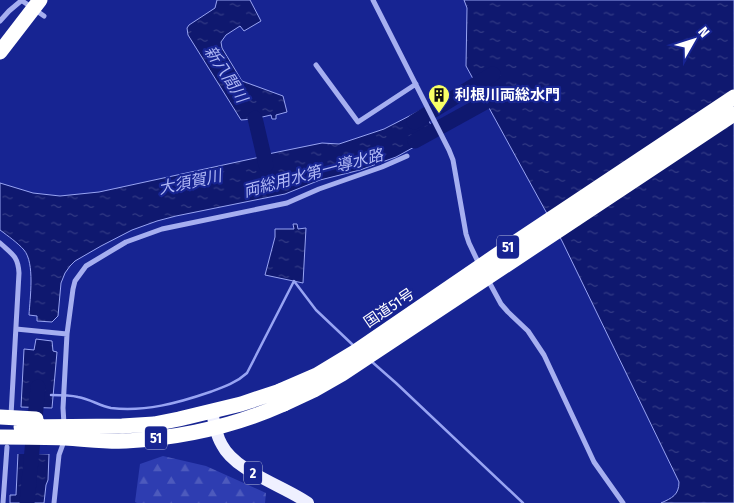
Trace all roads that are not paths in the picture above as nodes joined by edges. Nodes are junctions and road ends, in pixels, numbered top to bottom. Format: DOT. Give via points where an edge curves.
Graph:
graph roads {
  1 [pos="373,0"];
  2 [pos="32,5"];
  3 [pos="0,21"];
  4 [pos="0,52"];
  5 [pos="316,65"];
  6 [pos="416,84"];
  7 [pos="734,97"];
  8 [pos="734,114"];
  9 [pos="407,156"];
  10 [pos="0,243"];
  11 [pos="16,329"];
  12 [pos="67,334"];
  13 [pos="282,398"];
  14 [pos="212,411"];
  15 [pos="215,427"];
  16 [pos="9,432"];
  17 [pos="60,432"];
  18 [pos="3,503"];
  19 [pos="54,503"];
  20 [pos="308,503"];
  21 [pos="623,503"];
  1 -- 6 [label="street"];
  2 -- 3 [label="street" via="9,11"];
  2 -- 4 [label="highway"];
  5 -- 6 [label="street" via="358,122"];
  6 -- 21 [label="street" via="453,160 471,247 501,304 528,331 544,355 594,462"];
  7 -- 13 [label="highway, 国道51号 / 51, bridge"];
  8 -- 13 [label="highway, 国道51号 / 51, bridge" via="328,383"];
  9 -- 12 [label="street" via="287,203 183,224 126,242 86,266 75,281"];
  10 -- 11 [label="street" via="19,263"];
  11 -- 12 [label="street"];
  11 -- 16 [label="street"];
  12 -- 17 [label="street"];
  13 -- 14 [label="highway, 国道51号 / 51"];
  13 -- 15 [label="highway, 国道51号 / 51" via="252,418"];
  14 -- 15 [label="main road, 2"];
  14 -- 17 [label="highway, 国道51号 / 51" via="154,424"];
  15 -- 17 [label="highway, 国道51号 / 51" via="124,441 96,440"];
  15 -- 20 [label="main road, 2" via="222,445 237,462"];
  16 -- 17 [label="highway"];
  16 -- 17 [label="highway"];
  16 -- 18 [label="street"];
  17 -- 19 [label="street"];
}
